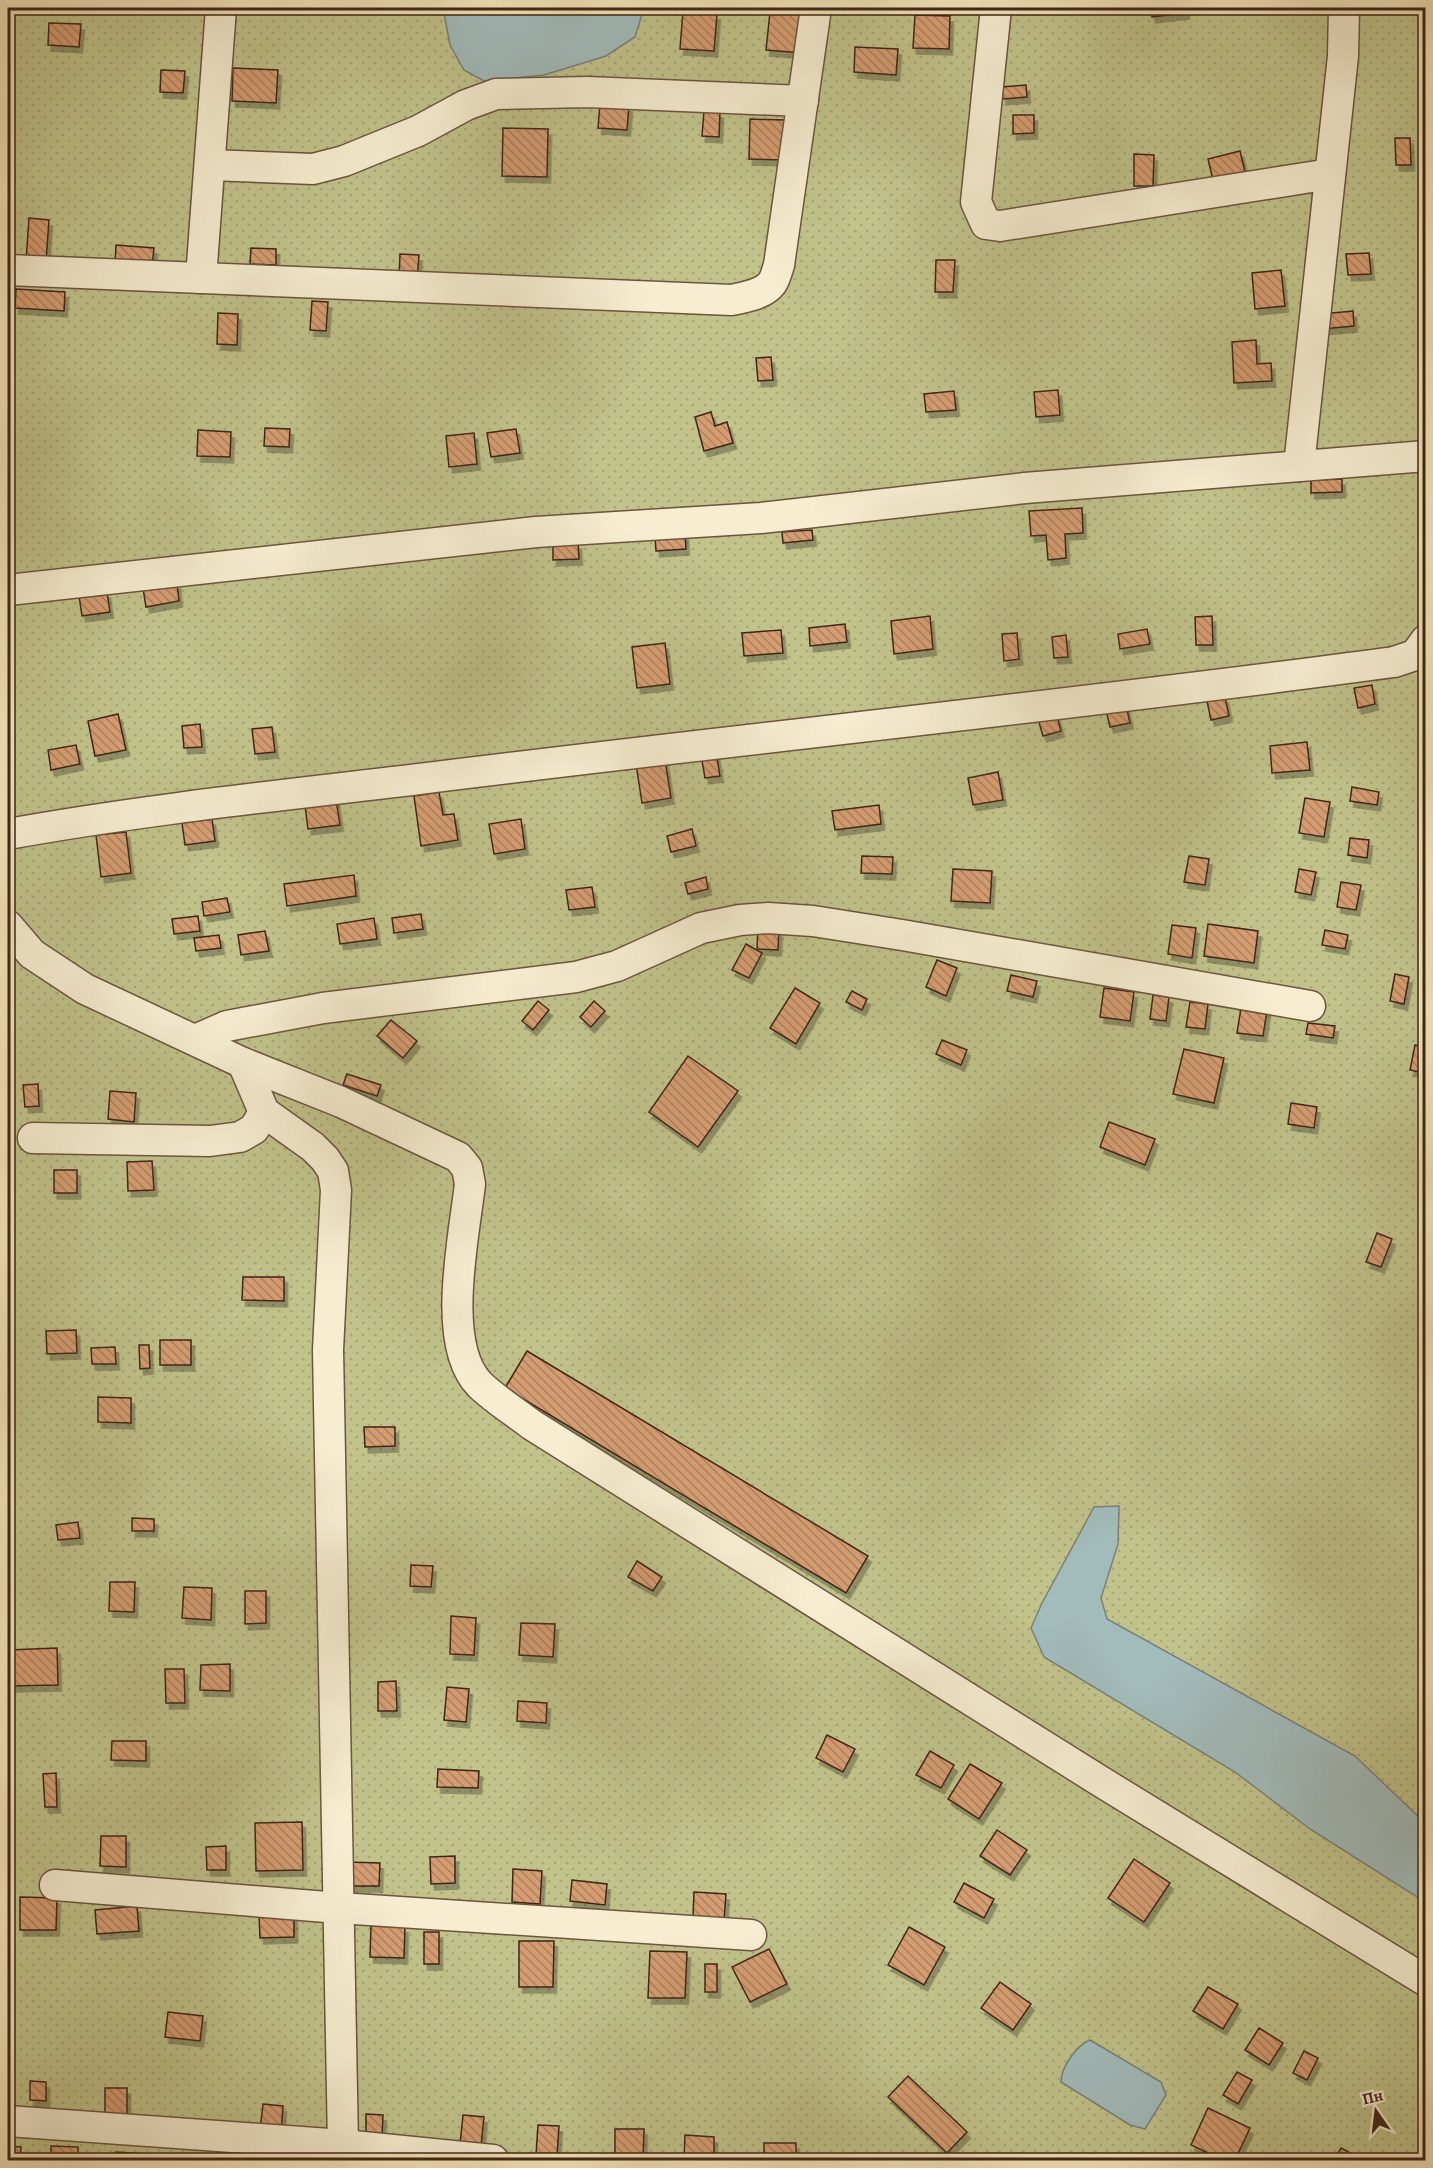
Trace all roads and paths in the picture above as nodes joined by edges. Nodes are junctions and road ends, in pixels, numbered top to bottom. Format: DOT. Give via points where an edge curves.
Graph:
graph roads {
  1 [pos="222,8"];
  2 [pos="816,8"];
  3 [pos="996,8"];
  4 [pos="1344,8"];
  5 [pos="803,101"];
  6 [pos="210,165"];
  7 [pos="1330,174"];
  8 [pos="8,270"];
  9 [pos="201,278"];
  10 [pos="1425,456"];
  11 [pos="1299,466"];
  12 [pos="8,591"];
  13 [pos="1425,640"];
  14 [pos="8,834"];
  15 [pos="8,926"];
  16 [pos="1310,1006"];
  17 [pos="195,1040"];
  18 [pos="243,1063"];
  19 [pos="264,1112"];
  20 [pos="33,1138"];
  21 [pos="55,1885"];
  22 [pos="339,1908"];
  23 [pos="751,1935"];
  24 [pos="1425,1981"];
  25 [pos="8,2121"];
  26 [pos="343,2145"];
  27 [pos="493,2160"];
  1 -- 6 [label="street"];
  2 -- 5 [label="street"];
  3 -- 7 [label="street" via="976,202 986,224 1000,226"];
  4 -- 7 [label="street" via="1343,56"];
  5 -- 6 [label="street" via="588,92 496,94 345,161 314,169"];
  5 -- 9 [label="street" via="779,265 772,283 750,296 732,300"];
  6 -- 9 [label="street"];
  7 -- 11 [label="street"];
  8 -- 9 [label="street"];
  10 -- 11 [label="street"];
  11 -- 12 [label="street" via="1025,488 761,518 536,532"];
  13 -- 14 [label="street" via="1415,655 1394,662 512,767 87,820"];
  15 -- 17 [label="street" via="32,954 85,989"];
  16 -- 17 [label="street" via="902,935 768,918 701,928 617,966 576,977 322,1008 227,1026"];
  17 -- 18 [label="street"];
  18 -- 19 [label="street"];
  18 -- 24 [label="street" via="341,1102 458,1157 470,1184 456,1306 459,1342 464,1362 480,1385 542,1431"];
  19 -- 20 [label="street" via="254,1129 240,1137 210,1141"];
  19 -- 22 [label="street" via="325,1159 333,1171 336,1190 328,1350"];
  21 -- 22 [label="street"];
  22 -- 23 [label="street"];
  22 -- 26 [label="street"];
  25 -- 26 [label="street"];
  26 -- 27 [label="street"];
}
